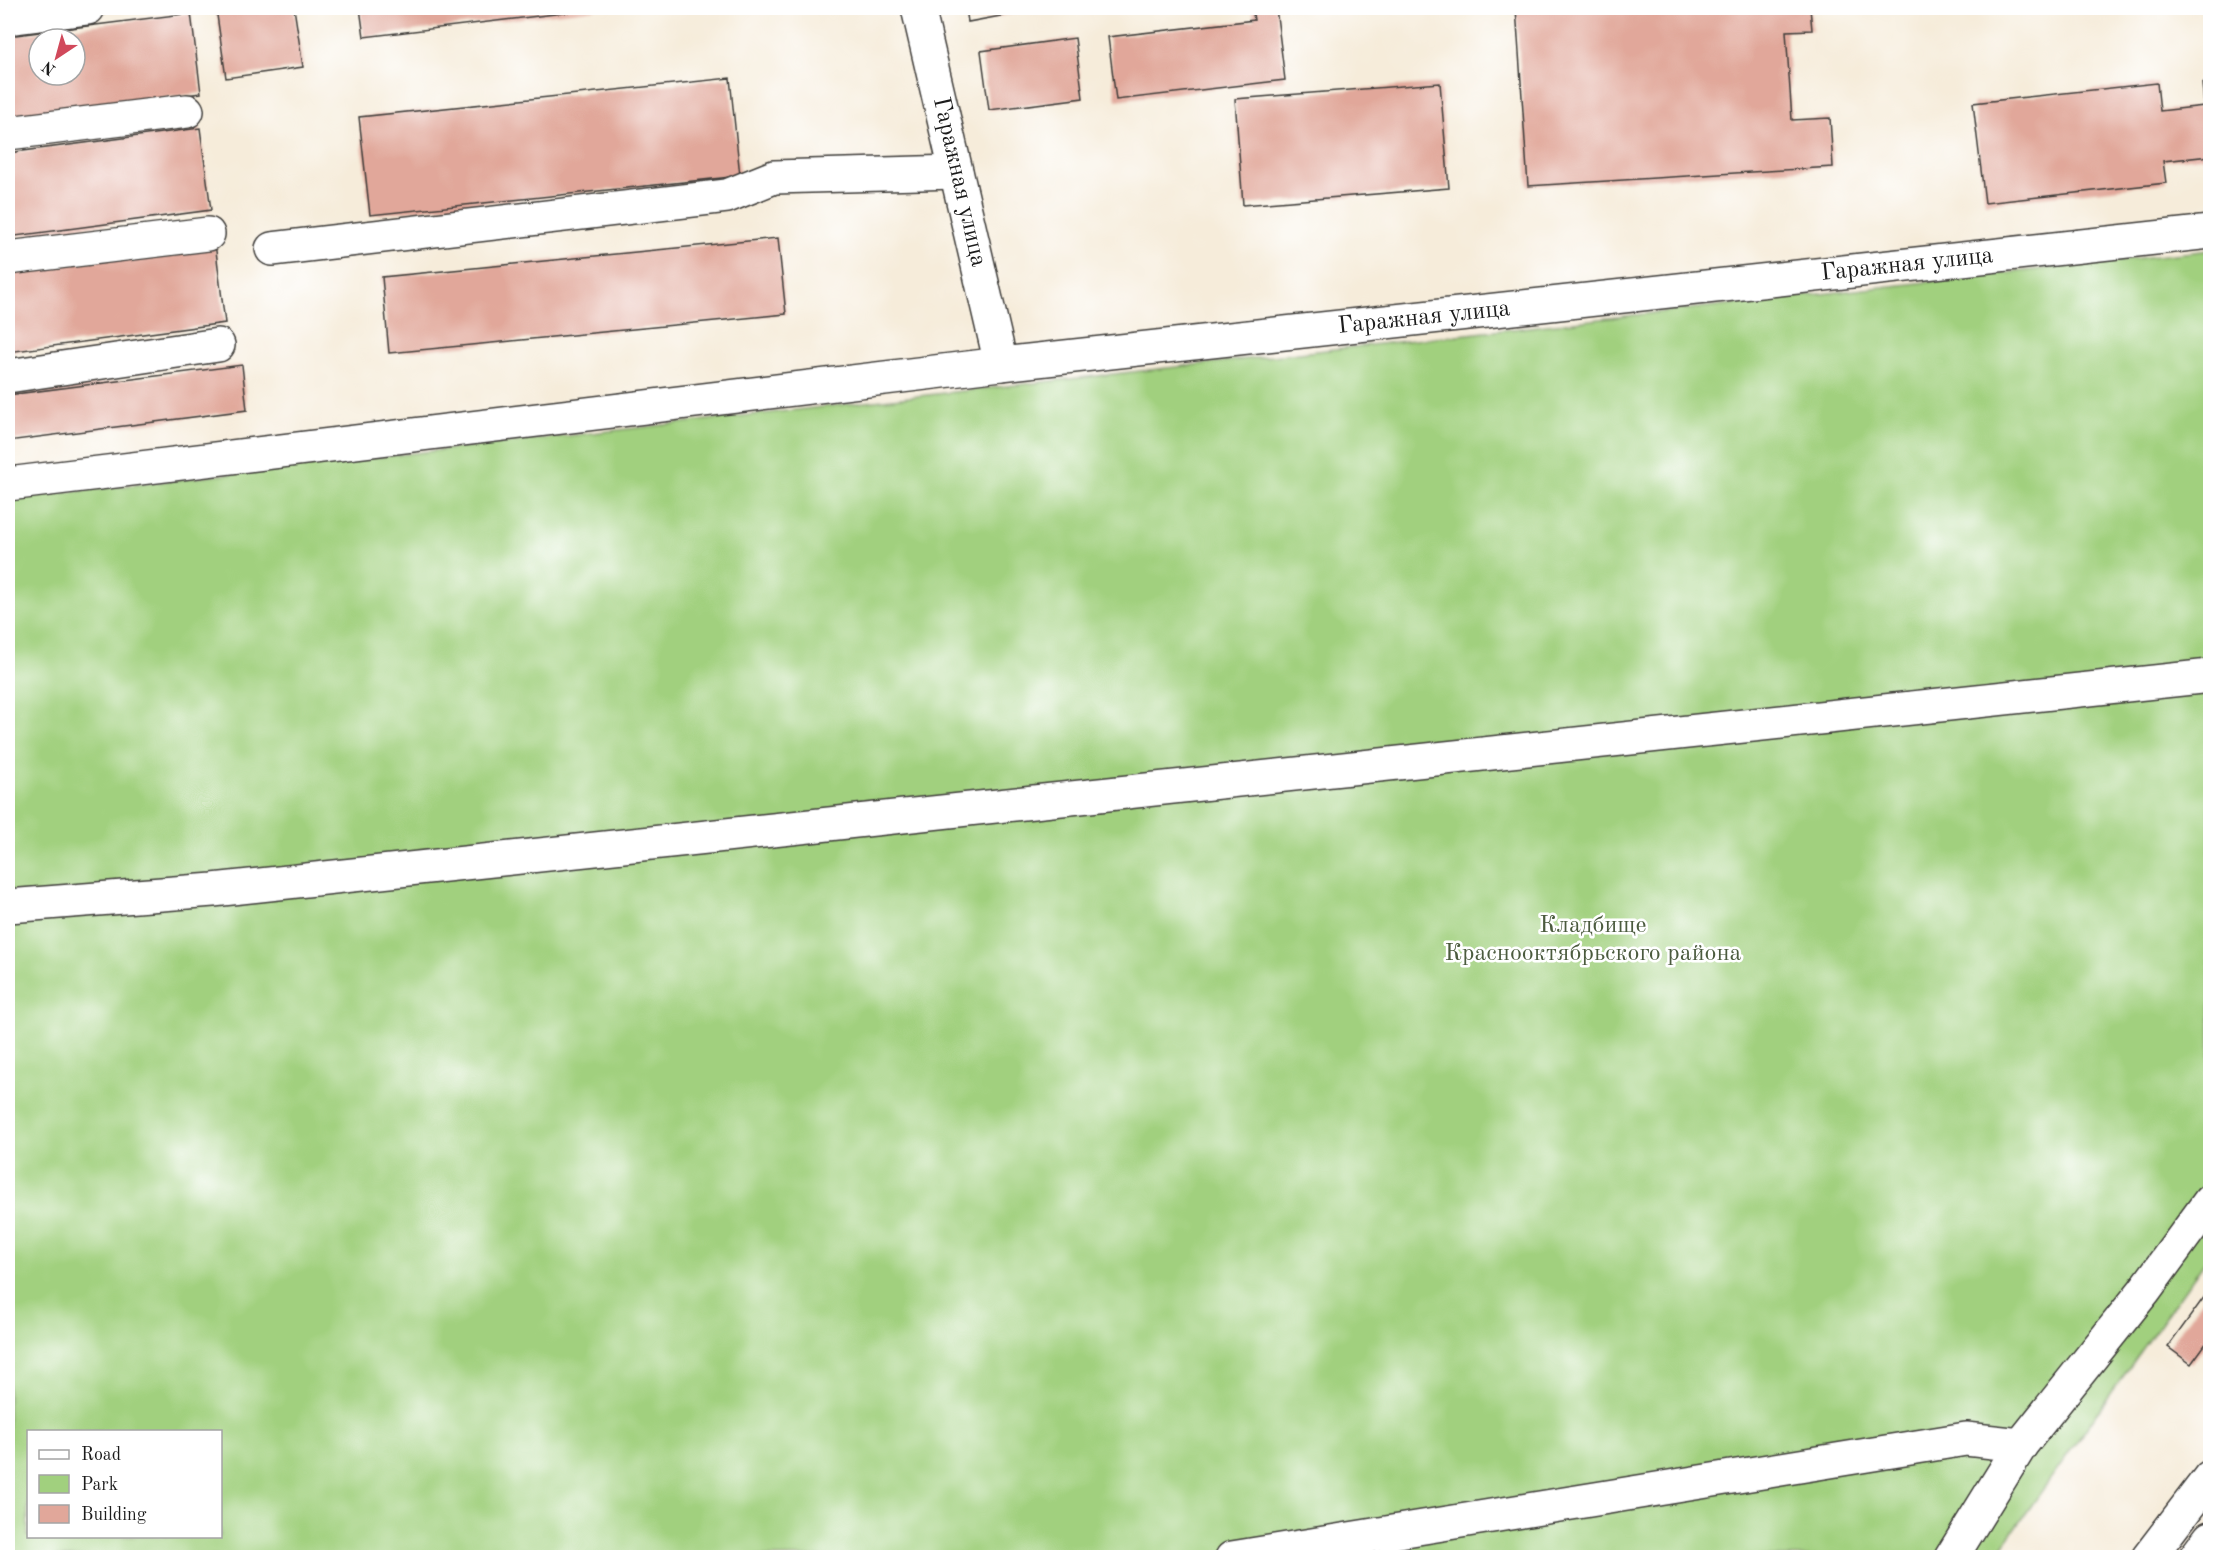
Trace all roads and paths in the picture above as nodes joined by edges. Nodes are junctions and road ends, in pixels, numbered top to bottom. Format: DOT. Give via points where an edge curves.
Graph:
graph roads {
  1 [pos="88,8"];
  2 [pos="918,8"];
  3 [pos="8,18"];
  4 [pos="187,111"];
  5 [pos="8,133"];
  6 [pos="956,172"];
  7 [pos="2211,232"];
  8 [pos="208,234"];
  9 [pos="272,249"];
  10 [pos="8,258"];
  11 [pos="218,345"];
  12 [pos="1001,364"];
  13 [pos="8,376"];
  14 [pos="8,484"];
  15 [pos="2211,676"];
  16 [pos="8,906"];
  17 [pos="2211,1202"];
  18 [pos="2021,1445"];
  19 [pos="2211,1477"];
  20 [pos="2211,1538"];
  21 [pos="1232,1557"];
  22 [pos="1951,1557"];
  23 [pos="2148,1557"];
  24 [pos="2195,1557"];
  1 -- 3 [label="main road"];
  2 -- 6 [label="main road, Гаражная улица"];
  4 -- 5 [label="main road"];
  6 -- 9 [label="main road" via="774,177 727,196"];
  6 -- 12 [label="main road, Гаражная улица"];
  7 -- 12 [label="main road, Гаражная улица"];
  8 -- 10 [label="main road"];
  11 -- 13 [label="main road"];
  12 -- 14 [label="main road"];
  15 -- 16 [label="main road" via="225,889"];
  17 -- 18 [label="main road"];
  18 -- 21 [label="main road" via="1966,1439"];
  18 -- 22 [label="main road"];
  19 -- 23 [label="main road"];
  20 -- 24 [label="main road"];
}
